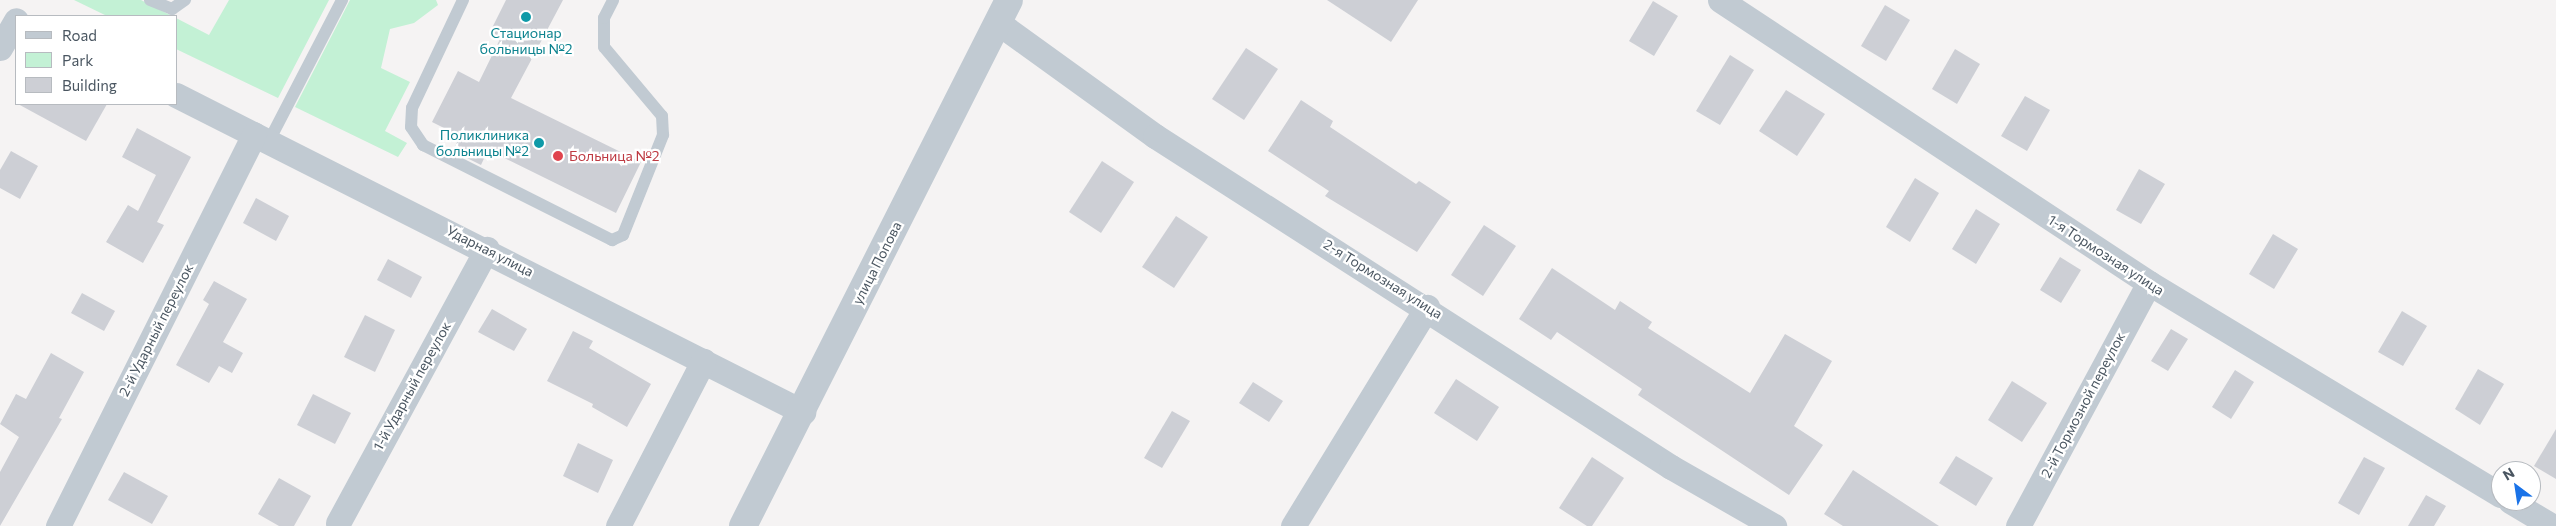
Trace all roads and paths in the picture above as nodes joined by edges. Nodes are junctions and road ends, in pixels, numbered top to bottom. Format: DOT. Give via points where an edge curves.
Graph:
graph roads {
  1 [pos="150,0"];
  2 [pos="184,0"];
  3 [pos="342,0"];
  4 [pos="463,0"];
  5 [pos="613,0"];
  6 [pos="1720,0"];
  7 [pos="0,8"];
  8 [pos="1003,11"];
  9 [pos="16,15"];
  10 [pos="15,22"];
  11 [pos="0,48"];
  12 [pos="178,96"];
  13 [pos="261,138"];
  14 [pos="487,249"];
  15 [pos="2149,283"];
  16 [pos="1427,307"];
  17 [pos="703,361"];
  18 [pos="802,412"];
  19 [pos="2491,489"];
  20 [pos="2527,511"];
  21 [pos="338,523"];
  22 [pos="58,526"];
  23 [pos="618,526"];
  24 [pos="743,526"];
  25 [pos="1293,526"];
  26 [pos="1774,526"];
  27 [pos="2018,526"];
  28 [pos="2552,526"];
  1 -- 2 [label="lane" via="172,9"];
  3 -- 13 [label="lane"];
  4 -- 5 [label="lane" via="412,108 411,127 423,145 612,240 623,234 663,135 662,116 604,47 604,18"];
  6 -- 15 [label="street, 1-я Тормозная улица"];
  7 -- 9 [label="street"];
  8 -- 16 [label="street, 2-я Тормозная улица" via="1155,136"];
  8 -- 18 [label="street, улица Попова"];
  10 -- 11 [label="street"];
  12 -- 13 [label="street, Ударная улица"];
  13 -- 14 [label="street, Ударная улица"];
  13 -- 22 [label="street, 2-й Ударный переулок"];
  14 -- 17 [label="street, Ударная улица"];
  14 -- 21 [label="street, 1-й Ударный переулок"];
  15 -- 19 [label="street, 1-я Тормозная улица"];
  15 -- 27 [label="street, 2-й Тормозной переулок"];
  16 -- 25 [label="street"];
  16 -- 26 [label="street, 2-я Тормозная улица" via="1671,467"];
  17 -- 18 [label="street, Ударная улица"];
  17 -- 23 [label="street"];
  18 -- 24 [label="street, улица Попова"];
  20 -- 28 [label="street"];
}
